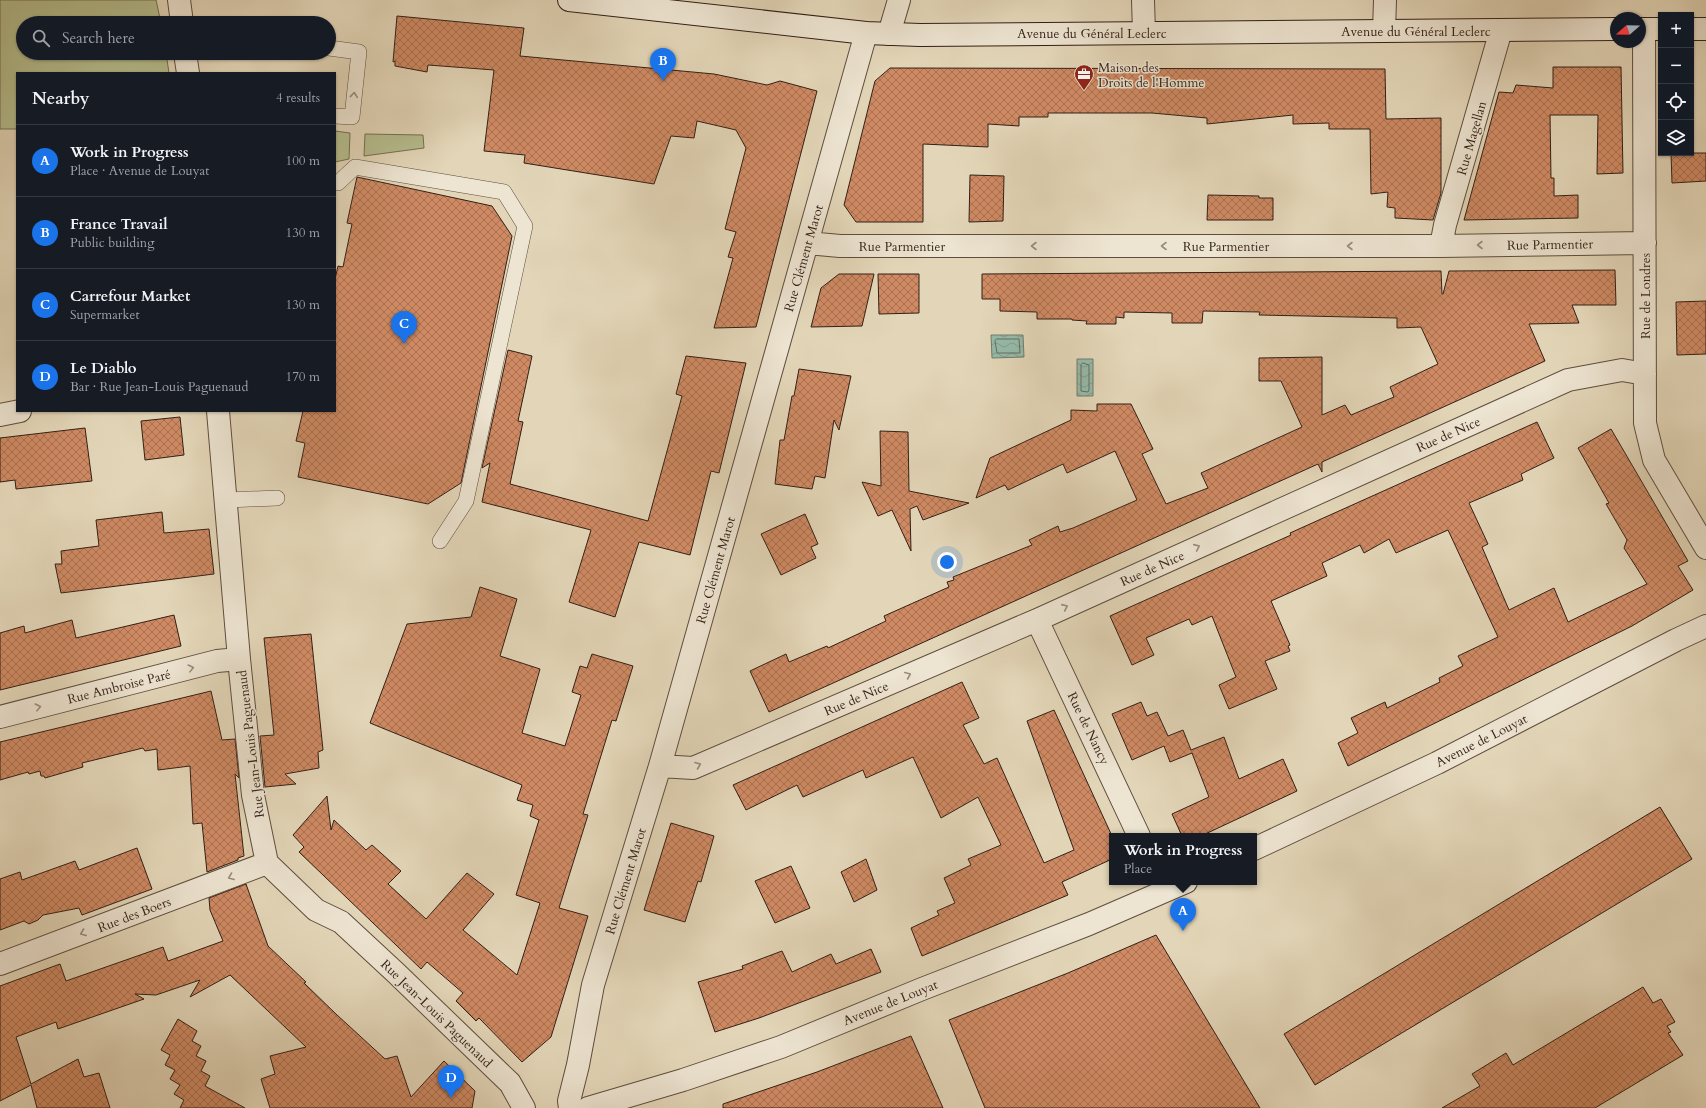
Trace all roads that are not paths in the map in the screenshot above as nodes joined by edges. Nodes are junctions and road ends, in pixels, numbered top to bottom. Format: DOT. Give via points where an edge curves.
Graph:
graph roads {
  1 [pos="179,0"];
  2 [pos="569,0"];
  3 [pos="900,0"];
  4 [pos="1143,0"];
  5 [pos="1385,0"];
  6 [pos="181,16"];
  7 [pos="1706,28"];
  8 [pos="1648,29"];
  9 [pos="1694,29"];
  10 [pos="1501,30"];
  11 [pos="1610,30"];
  12 [pos="1384,31"];
  13 [pos="1144,32"];
  14 [pos="866,33"];
  15 [pos="889,34"];
  16 [pos="336,49"];
  17 [pos="186,60"];
  18 [pos="188,72"];
  19 [pos="336,116"];
  20 [pos="336,182"];
  21 [pos="807,242"];
  22 [pos="1645,243"];
  23 [pos="1441,246"];
  24 [pos="1645,374"];
  25 [pos="16,412"];
  26 [pos="218,412"];
  27 [pos="0,414"];
  28 [pos="277,498"];
  29 [pos="227,500"];
  30 [pos="440,541"];
  31 [pos="1706,548"];
  32 [pos="1037,620"];
  33 [pos="1706,626"];
  34 [pos="239,659"];
  35 [pos="0,717"];
  36 [pos="660,766"];
  37 [pos="1138,833"];
  38 [pos="1257,848"];
  39 [pos="268,864"];
  40 [pos="1170,885"];
  41 [pos="1160,887"];
  42 [pos="0,964"];
  43 [pos="524,1108"];
  44 [pos="570,1108"];
  45 [pos="588,1108"];
  1 -- 6 [label="street"];
  2 -- 14 [label="street, Avenue du Général Leclerc"];
  3 -- 15 [label="street"];
  4 -- 13 [label="street"];
  5 -- 12 [label="street"];
  7 -- 9 [label="street"];
  8 -- 22 [label="street, Rue de Londres"];
  10 -- 11 [label="street, Avenue du Général Leclerc"];
  10 -- 12 [label="street, Avenue du Général Leclerc"];
  10 -- 23 [label="street, Rue Magellan"];
  12 -- 13 [label="street, Avenue du Général Leclerc"];
  13 -- 15 [label="street, Avenue du Général Leclerc"];
  14 -- 15 [label="street, Avenue du Général Leclerc"];
  14 -- 21 [label="street, Rue Clément Marot"];
  19 -- 16 [label="lane, one-way" via="352,117 359,52"];
  17 -- 18 [label="street"];
  20 -- 30 [label="lane" via="355,168 504,192 525,226 466,501"];
  23 -- 21 [label="street, Rue Parmentier, one-way" via="840,246"];
  21 -- 36 [label="street, Rue Clément Marot"];
  22 -- 23 [label="street, Rue Parmentier, one-way"];
  22 -- 24 [label="street, Rue de Londres"];
  24 -- 31 [label="street, Rue de Londres" via="1645,423 1654,460"];
  32 -- 24 [label="street, Rue de Nice, one-way" via="1568,380 1622,370"];
  25 -- 27 [label="street"];
  26 -- 29 [label="street, Rue Jean-Louis Paguenaud"];
  28 -- 29 [label="lane"];
  29 -- 34 [label="street, Rue Jean-Louis Paguenaud"];
  36 -- 32 [label="street, Rue de Nice, one-way" via="693,768"];
  32 -- 37 [label="street, Rue de Nancy"];
  33 -- 38 [label="street, Avenue de Louyat" via="1437,763"];
  35 -- 34 [label="street, Rue Ambroise Paré, one-way" via="217,662"];
  34 -- 39 [label="street, Rue Jean-Louis Paguenaud" via="253,795"];
  36 -- 44 [label="street, Rue Clément Marot" via="593,985"];
  39 -- 42 [label="street, Rue des Boers, one-way"];
  39 -- 43 [label="street, Rue Jean-Louis Paguenaud" via="316,910 341,922 396,973 510,1083"];
  40 -- 41 [label="street, Avenue de Louyat"];
  41 -- 45 [label="street, Avenue de Louyat" via="1088,924 781,1047"];
}
